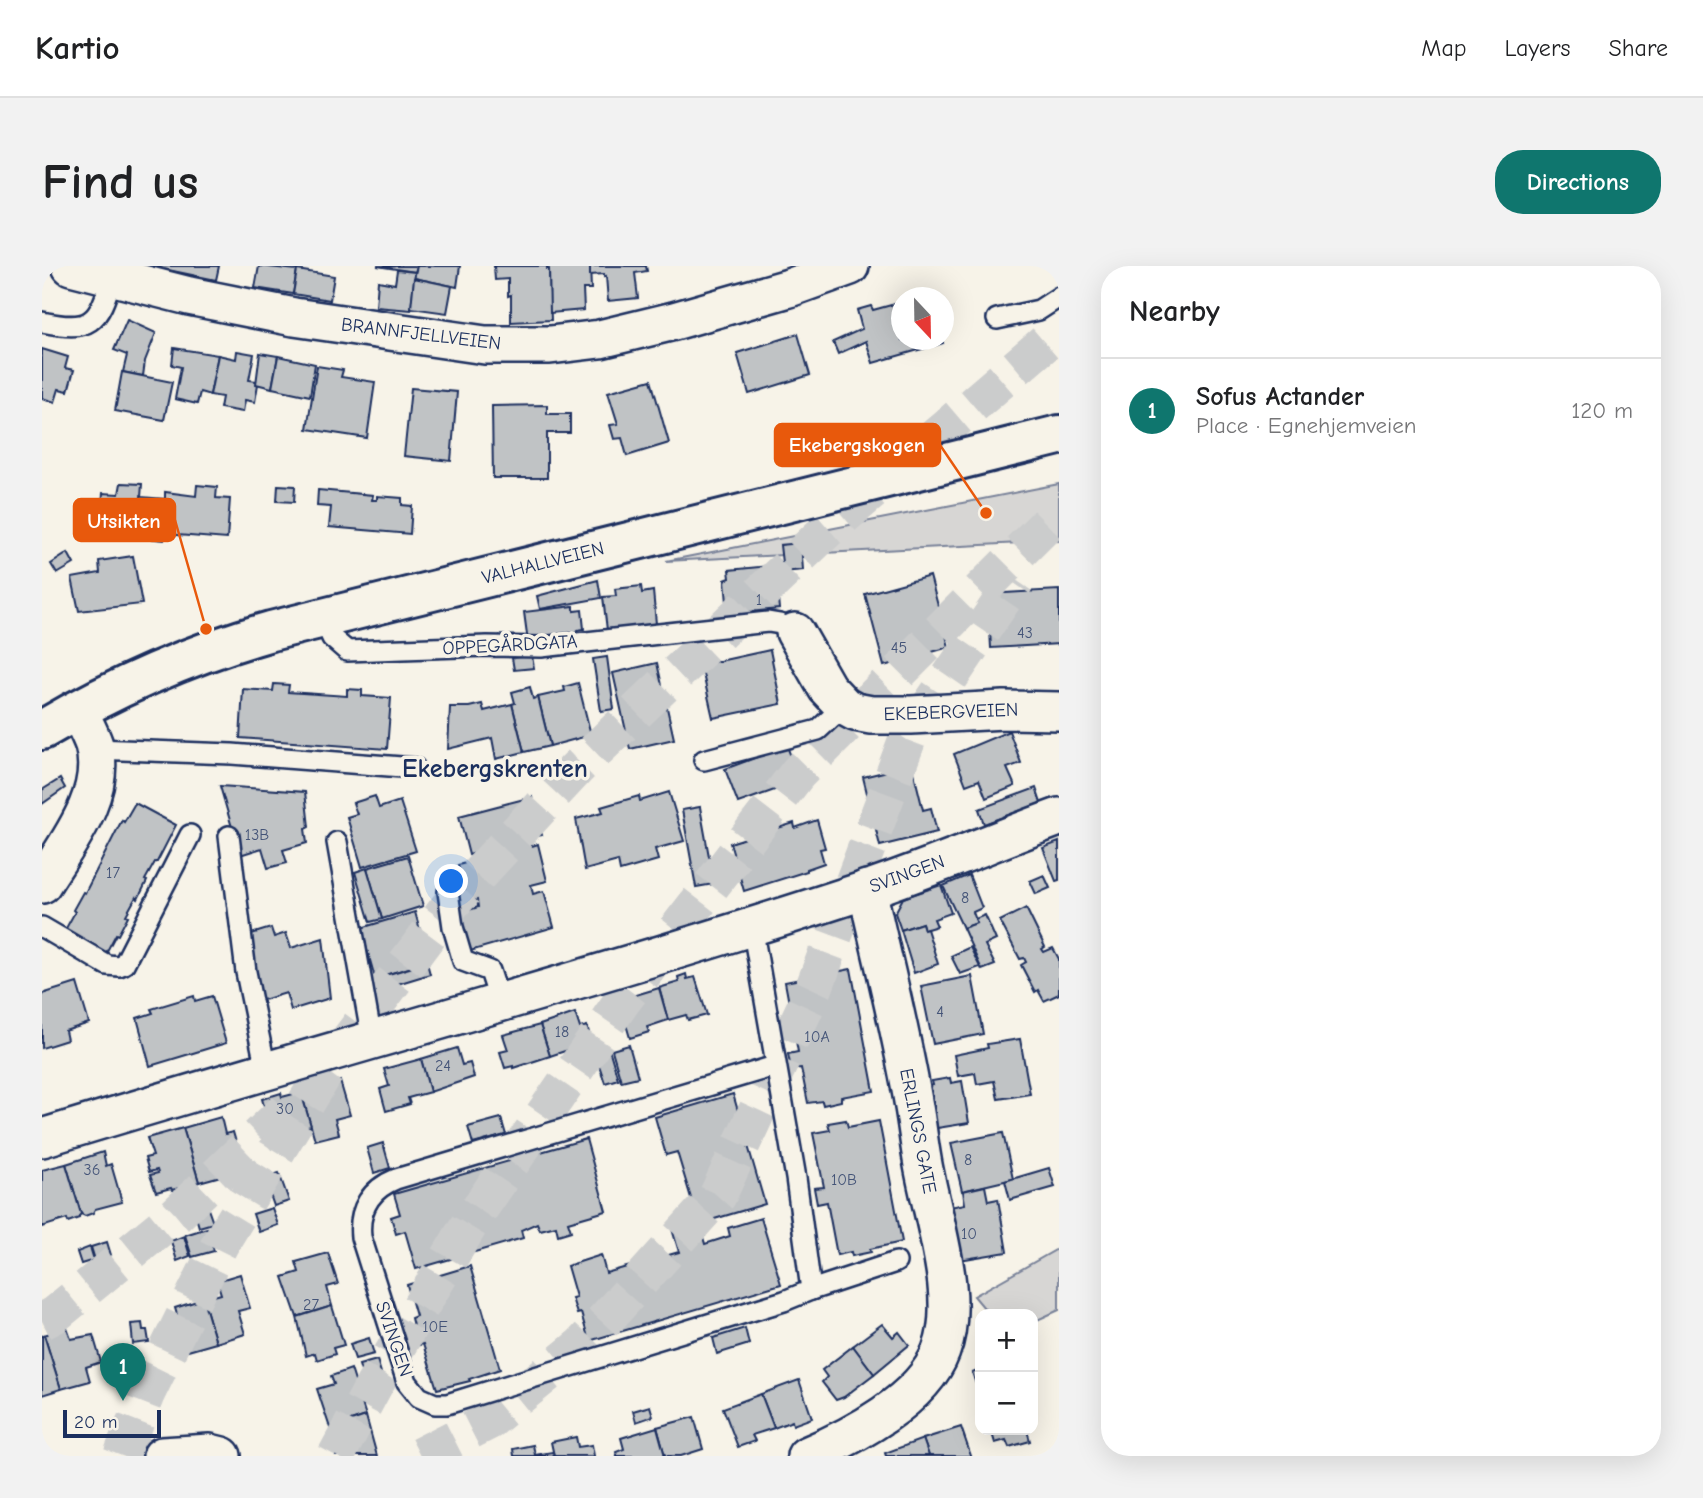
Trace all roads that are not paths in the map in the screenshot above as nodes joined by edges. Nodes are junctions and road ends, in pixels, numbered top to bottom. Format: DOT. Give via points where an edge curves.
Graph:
graph roads {
  1 [pos="71,266"];
  2 [pos="850,266"];
  3 [pos="112,277"];
  4 [pos="1059,297"];
  5 [pos="997,319"];
  6 [pos="42,322"];
  7 [pos="1059,435"];
  8 [pos="323,618"];
  9 [pos="793,634"];
  10 [pos="845,706"];
  11 [pos="78,710"];
  12 [pos="1059,711"];
  13 [pos="42,730"];
  14 [pos="94,749"];
  15 [pos="704,760"];
  16 [pos="415,768"];
  17 [pos="1059,817"];
  18 [pos="190,835"];
  19 [pos="229,836"];
  20 [pos="337,842"];
  21 [pos="42,884"];
  22 [pos="867,889"];
  23 [pos="448,892"];
  24 [pos="752,926"];
  25 [pos="42,927"];
  26 [pos="500,1002"];
  27 [pos="373,1040"];
  28 [pos="775,1066"];
  29 [pos="266,1070"];
  30 [pos="42,1138"];
  31 [pos="896,1262"];
  32 [pos="811,1290"];
  33 [pos="162,1456"];
  34 [pos="222,1456"];
  35 [pos="806,1456"];
  1 -- 3 [label="street, BRANNFJELLVEIEN"];
  2 -- 3 [label="street, BRANNFJELLVEIEN" via="674,321 551,345 485,345 294,317"];
  3 -- 6 [label="lane" via="94,320 68,327"];
  4 -- 5 [label="lane" via="1039,310"];
  7 -- 8 [label="street, VALHALLVEIEN"];
  8 -- 9 [label="lane, OPPEGÅRDGATA" via="332,638 347,651 541,647 768,622"];
  8 -- 11 [label="street, VALHALLVEIEN" via="220,645 139,678"];
  9 -- 10 [label="street" via="827,688"];
  10 -- 12 [label="street, EKEBERGVEIEN" via="870,715"];
  10 -- 15 [label="lane" via="818,730"];
  11 -- 13 [label="street, VALHALLVEIEN"];
  11 -- 14 [label="street"];
  14 -- 16 [label="lane"];
  14 -- 21 [label="street" via="94,791"];
  17 -- 22 [label="street, SVINGEN"];
  18 -- 25 [label="lane" via="124,964 107,965"];
  19 -- 29 [label="lane" via="246,972"];
  20 -- 27 [label="lane"];
  22 -- 24 [label="street, SVINGEN"];
  22 -- 35 [label="street, ERLINGS GATE" via="944,1262 949,1321 940,1354 915,1389 888,1413"];
  23 -- 26 [label="lane" via="463,961 490,971"];
  24 -- 26 [label="street, SVINGEN"];
  24 -- 28 [label="lane"];
  26 -- 27 [label="street, SVINGEN"];
  27 -- 29 [label="street, SVINGEN"];
  28 -- 32 [label="lane"];
  28 -- 32 [label="lane, SVINGEN" via="385,1184 365,1204 361,1237 407,1382 419,1397 435,1404"];
  29 -- 30 [label="street, SVINGEN"];
  31 -- 32 [label="lane"];
  33 -- 34 [label="street" via="210,1452"];
}
